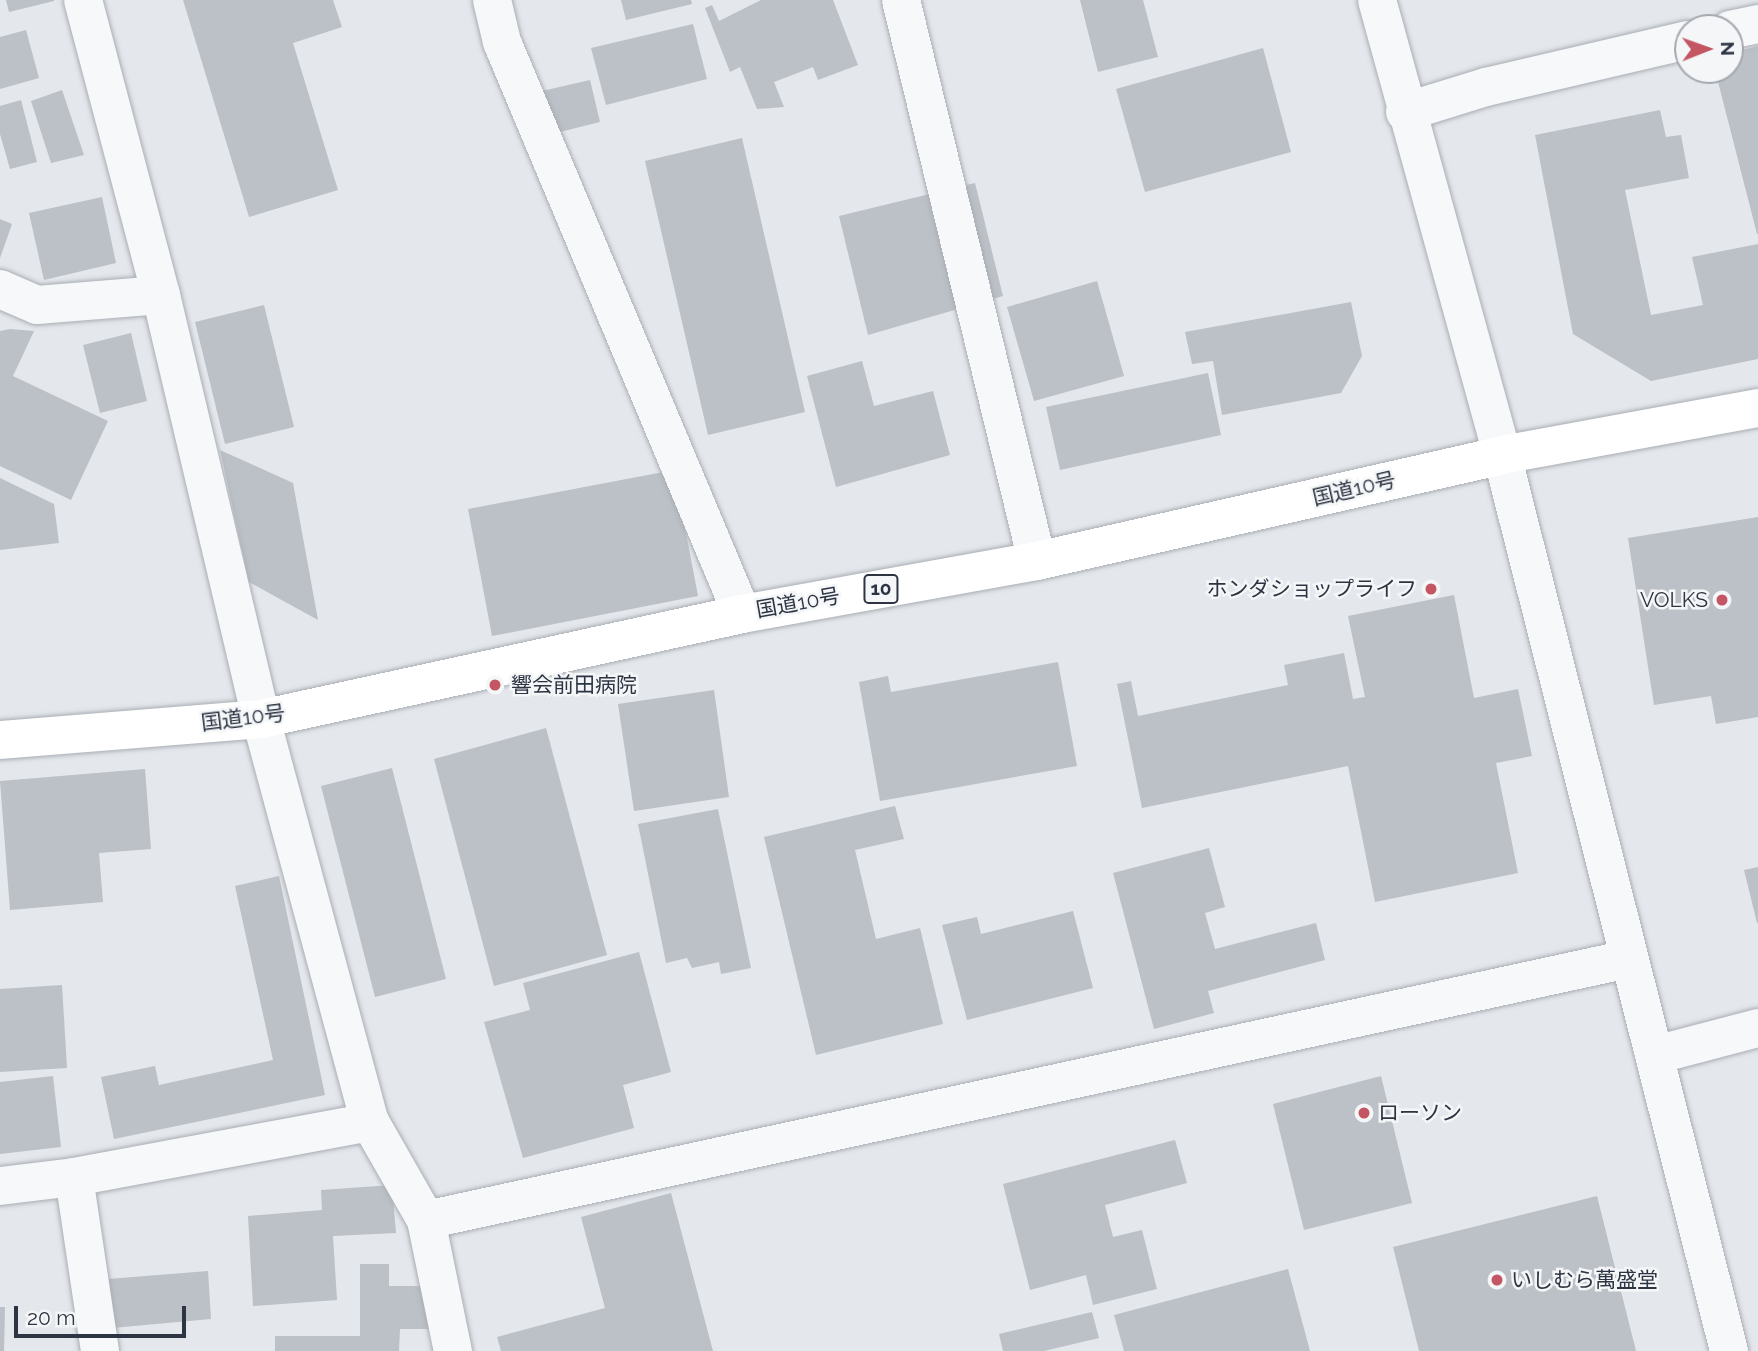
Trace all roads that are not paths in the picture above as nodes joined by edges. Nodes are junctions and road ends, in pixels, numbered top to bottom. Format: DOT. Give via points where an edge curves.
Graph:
graph roads {
  1 [pos="83,0"];
  2 [pos="492,0"];
  3 [pos="901,0"];
  4 [pos="1377,0"];
  5 [pos="1674,43"];
  6 [pos="1405,112"];
  7 [pos="0,289"];
  8 [pos="161,295"];
  9 [pos="1758,408"];
  10 [pos="1502,455"];
  11 [pos="1037,561"];
  12 [pos="742,614"];
  13 [pos="261,719"];
  14 [pos="0,740"];
  15 [pos="1628,959"];
  16 [pos="1758,1028"];
  17 [pos="1655,1055"];
  18 [pos="370,1122"];
  19 [pos="74,1177"];
  20 [pos="0,1186"];
  21 [pos="426,1220"];
  22 [pos="100,1351"];
  23 [pos="453,1351"];
  24 [pos="1729,1351"];
  1 -- 8 [label="street"];
  2 -- 12 [label="street" via="502,42"];
  3 -- 11 [label="street"];
  4 -- 6 [label="street"];
  5 -- 6 [label="street" via="1486,87"];
  6 -- 10 [label="street"];
  7 -- 8 [label="street" via="37,304"];
  8 -- 13 [label="street"];
  9 -- 10 [label="highway, 国道10号 / 10"];
  10 -- 11 [label="highway, 国道10号 / 10"];
  10 -- 15 [label="street"];
  11 -- 12 [label="highway, 国道10号 / 10"];
  12 -- 13 [label="highway, 国道10号 / 10"];
  13 -- 14 [label="highway, 国道10号 / 10"];
  13 -- 18 [label="street"];
  15 -- 17 [label="street"];
  15 -- 21 [label="street"];
  16 -- 17 [label="street"];
  17 -- 24 [label="street"];
  18 -- 19 [label="street"];
  18 -- 21 [label="street"];
  19 -- 20 [label="street"];
  19 -- 22 [label="street"];
  21 -- 23 [label="street"];
}
